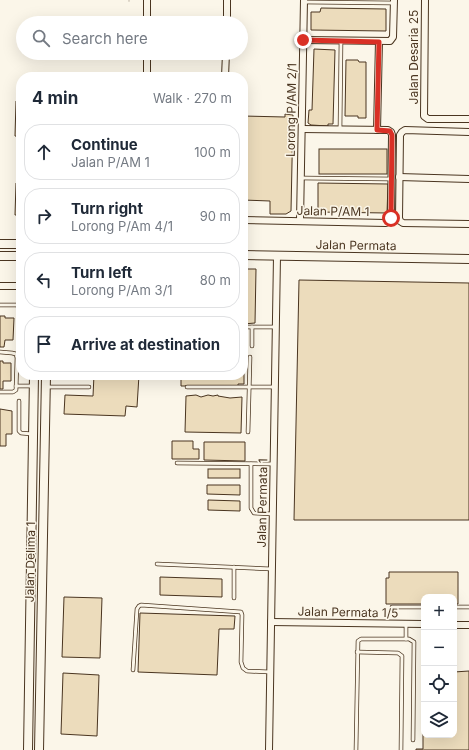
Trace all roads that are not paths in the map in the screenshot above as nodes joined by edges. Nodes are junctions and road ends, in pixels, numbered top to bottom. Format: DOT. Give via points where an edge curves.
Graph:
graph roads {
  1 [pos="147,0"];
  2 [pos="227,0"];
  3 [pos="424,0"];
  4 [pos="304,1"];
  5 [pos="394,1"];
  6 [pos="147,16"];
  7 [pos="227,16"];
  8 [pos="303,40"];
  9 [pos="341,41"];
  10 [pos="379,42"];
  11 [pos="147,60"];
  12 [pos="226,60"];
  13 [pos="147,72"];
  14 [pos="226,72"];
  15 [pos="469,119"];
  16 [pos="302,129"];
  17 [pos="340,130"];
  18 [pos="377,130"];
  19 [pos="469,132"];
  20 [pos="400,177"];
  21 [pos="301,178"];
  22 [pos="392,179"];
  23 [pos="469,179"];
  24 [pos="248,220"];
  25 [pos="300,221"];
  26 [pos="469,224"];
  27 [pos="0,244"];
  28 [pos="16,244"];
  29 [pos="248,255"];
  30 [pos="0,256"];
  31 [pos="16,256"];
  32 [pos="277,256"];
  33 [pos="469,259"];
  34 [pos="0,286"];
  35 [pos="16,286"];
  36 [pos="0,305"];
  37 [pos="16,305"];
  38 [pos="248,327"];
  39 [pos="252,327"];
  40 [pos="276,327"];
  41 [pos="252,346"];
  42 [pos="0,352"];
  43 [pos="16,354"];
  44 [pos="250,357"];
  45 [pos="16,380"];
  46 [pos="34,380"];
  47 [pos="46,380"];
  48 [pos="16,386"];
  49 [pos="34,386"];
  50 [pos="89,386"];
  51 [pos="46,387"];
  52 [pos="187,387"];
  53 [pos="249,387"];
  54 [pos="275,387"];
  55 [pos="0,392"];
  56 [pos="19,401"];
  57 [pos="248,432"];
  58 [pos="34,434"];
  59 [pos="177,463"];
  60 [pos="251,464"];
  61 [pos="274,464"];
  62 [pos="273,514"];
  63 [pos="157,564"];
  64 [pos="234,567"];
  65 [pos="272,569"];
  66 [pos="234,598"];
  67 [pos="392,607"];
  68 [pos="421,607"];
  69 [pos="457,607"];
  70 [pos="469,607"];
  71 [pos="271,622"];
  72 [pos="406,624"];
  73 [pos="421,624"];
  74 [pos="457,625"];
  75 [pos="469,625"];
  76 [pos="406,639"];
  77 [pos="357,652"];
  78 [pos="133,670"];
  79 [pos="270,672"];
  80 [pos="29,701"];
  81 [pos="39,702"];
  82 [pos="413,740"];
  83 [pos="28,750"];
  84 [pos="39,750"];
  85 [pos="269,750"];
  86 [pos="356,750"];
  87 [pos="401,750"];
  1 -- 6 [label="street"];
  2 -- 7 [label="street"];
  3 -- 15 [label="street, Jalan Desaria 25" via="424,116 428,119"];
  4 -- 5 [label="lane"];
  4 -- 8 [label="street, Lorong P/AM 2/1"];
  5 -- 10 [label="street" via="393,39"];
  8 -- 9 [label="street"];
  8 -- 16 [label="street, Lorong P/AM 2/1"];
  9 -- 10 [label="street"];
  9 -- 17 [label="lane"];
  10 -- 18 [label="street"];
  11 -- 13 [label="street"];
  12 -- 14 [label="street"];
  16 -- 17 [label="street"];
  16 -- 21 [label="street, Lorong P/AM 2/1"];
  17 -- 18 [label="street"];
  18 -- 22 [label="street, Jalan P/AM 1" via="388,130 392,134"];
  19 -- 20 [label="street" via="403,131 400,135"];
  20 -- 23 [label="street"];
  20 -- 26 [label="street" via="399,218 402,222"];
  21 -- 22 [label="lane"];
  21 -- 25 [label="street, Lorong P/AM 2/1"];
  22 -- 25 [label="street, Jalan P/AM 1" via="391,218 388,222"];
  24 -- 25 [label="street, Jalan P/AM 1"];
  27 -- 28 [label="street"];
  29 -- 32 [label="street, Jalan Permata"];
  30 -- 31 [label="street"];
  32 -- 33 [label="street, Jalan Permata"];
  32 -- 40 [label="street, Jalan Permata 1"];
  34 -- 35 [label="street"];
  36 -- 37 [label="lane"];
  38 -- 39 [label="lane"];
  39 -- 40 [label="lane"];
  39 -- 41 [label="lane"];
  40 -- 54 [label="street, Jalan Permata 1"];
  42 -- 43 [label="lane"];
  44 -- 53 [label="lane"];
  45 -- 48 [label="lane"];
  46 -- 49 [label="street, Jalan Delima 1"];
  47 -- 51 [label="street, Jalan Delima 1"];
  48 -- 49 [label="lane"];
  48 -- 55 [label="lane" via="13,392"];
  49 -- 58 [label="street, Jalan Delima 1"];
  50 -- 51 [label="lane"];
  51 -- 81 [label="street, Jalan Delima 1"];
  52 -- 53 [label="lane"];
  53 -- 54 [label="lane"];
  53 -- 57 [label="lane"];
  54 -- 61 [label="street, Jalan Permata 1"];
  56 -- 58 [label="lane" via="19,431"];
  58 -- 80 [label="street, Jalan Delima 1"];
  59 -- 60 [label="lane"];
  60 -- 61 [label="lane"];
  60 -- 62 [label="lane" via="251,508 254,513"];
  61 -- 62 [label="street, Jalan Permata 1"];
  62 -- 65 [label="street, Jalan Permata 1"];
  63 -- 64 [label="lane"];
  64 -- 65 [label="lane"];
  64 -- 66 [label="lane"];
  65 -- 71 [label="street, Jalan Permata 1"];
  67 -- 68 [label="lane"];
  69 -- 70 [label="lane"];
  71 -- 72 [label="street, Jalan Permata 1/5"];
  71 -- 79 [label="street, Jalan Permata 1"];
  72 -- 73 [label="street, Jalan Permata 1/5"];
  72 -- 76 [label="lane"];
  74 -- 75 [label="street"];
  76 -- 77 [label="lane" via="360,639"];
  76 -- 82 [label="lane" via="414,642"];
  77 -- 86 [label="lane"];
  77 -- 87 [label="lane" via="398,653 402,656"];
  78 -- 79 [label="lane" via="137,609 141,605 241,612 243,668 247,671"];
  79 -- 85 [label="street, Jalan Permata 1"];
  80 -- 81 [label="lane"];
  80 -- 83 [label="street, Jalan Delima 1"];
  81 -- 84 [label="street, Jalan Delima 1"];
}
